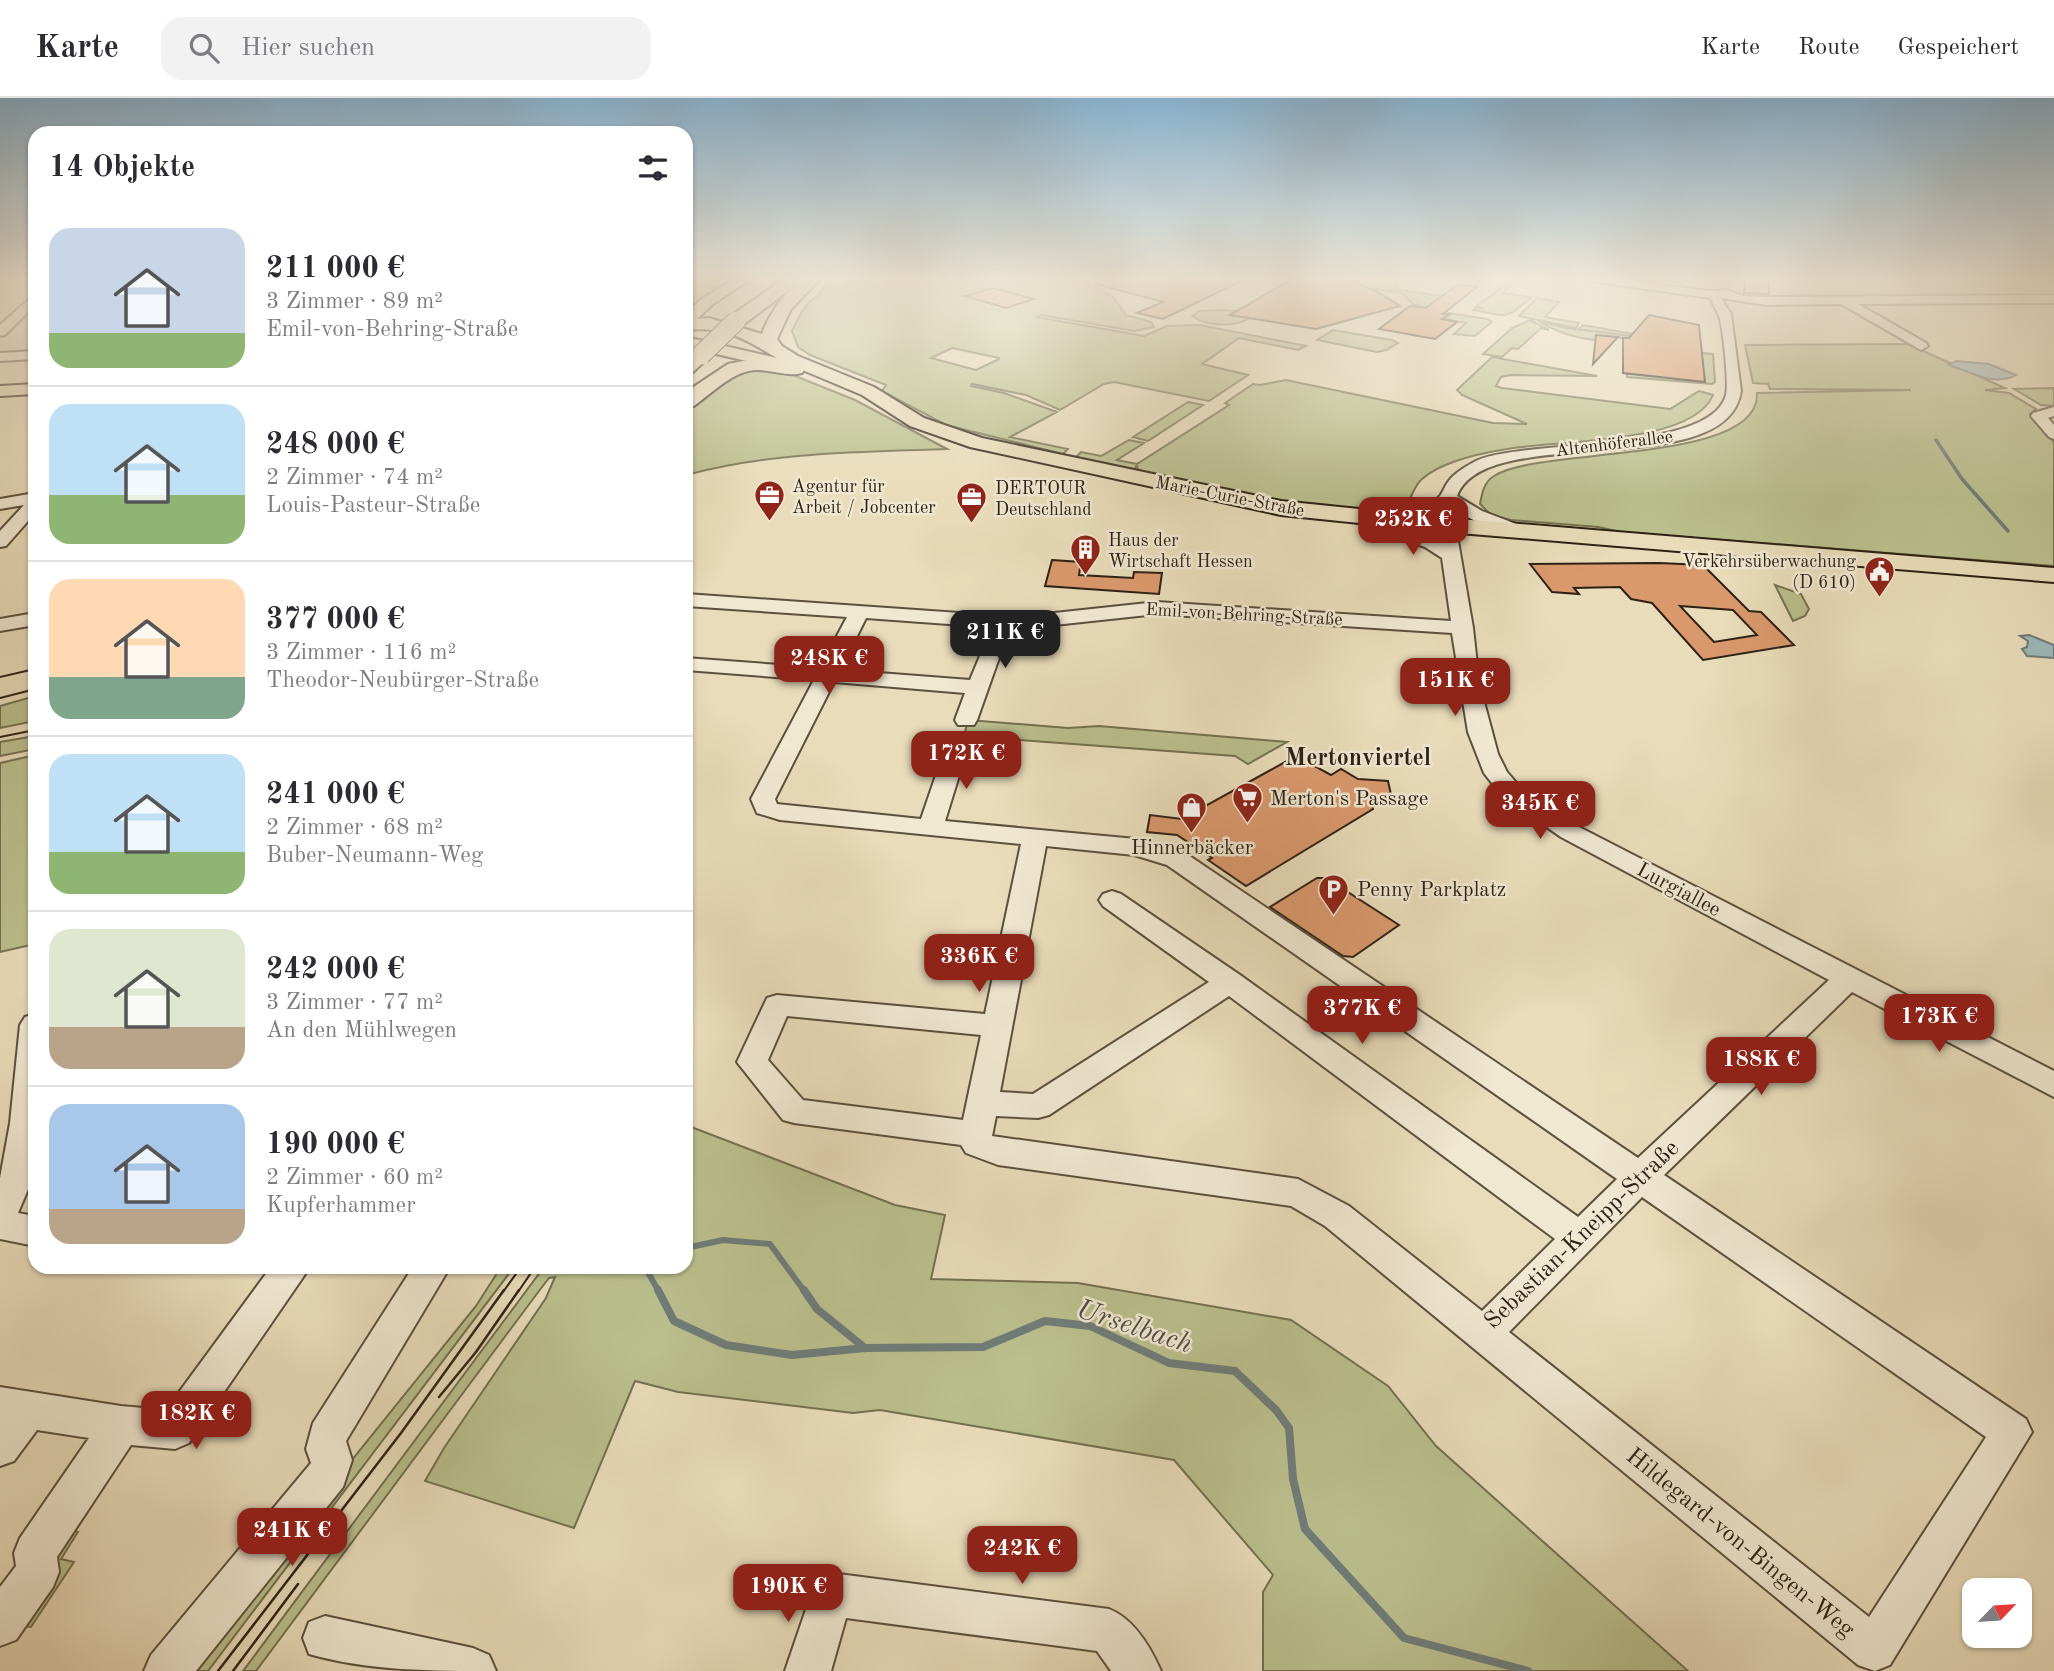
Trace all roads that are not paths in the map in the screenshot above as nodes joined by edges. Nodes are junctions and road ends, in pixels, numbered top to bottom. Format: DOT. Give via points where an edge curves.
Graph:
graph roads {
  1 [pos="779,352"];
  2 [pos="1730,352"];
  3 [pos="28,355"];
  4 [pos="0,357"];
  5 [pos="693,359"];
  6 [pos="795,369"];
  7 [pos="28,389"];
  8 [pos="0,391"];
  9 [pos="693,396"];
  10 [pos="2054,411"];
  11 [pos="2054,434"];
  12 [pos="1448,498"];
  13 [pos="28,502"];
  14 [pos="0,504"];
  15 [pos="28,509"];
  16 [pos="1394,524"];
  17 [pos="1518,531"];
  18 [pos="1449,538"];
  19 [pos="0,542"];
  20 [pos="2054,575"];
  21 [pos="2054,580"];
  22 [pos="693,599"];
  23 [pos="859,613"];
  24 [pos="28,620"];
  25 [pos="0,625"];
  26 [pos="1463,628"];
  27 [pos="996,638"];
  28 [pos="693,665"];
  29 [pos="28,672"];
  30 [pos="826,675"];
  31 [pos="0,678"];
  32 [pos="28,681"];
  33 [pos="976,687"];
  34 [pos="0,688"];
  35 [pos="930,828"];
  36 [pos="1035,837"];
  37 [pos="1112,900"];
  38 [pos="1848,979"];
  39 [pos="1230,982"];
  40 [pos="999,1026"];
  41 [pos="2054,1085"];
  42 [pos="983,1103"];
  43 [pos="976,1134"];
  44 [pos="28,1153"];
  45 [pos="27,1172"];
  46 [pos="1641,1179"];
  47 [pos="0,1214"];
  48 [pos="0,1224"];
  49 [pos="28,1230"];
  50 [pos="1579,1237"];
  51 [pos="287,1274"];
  52 [pos="428,1274"];
  53 [pos="1483,1334"];
  54 [pos="14,1408"];
  55 [pos="121,1425"];
  56 [pos="0,1447"];
  57 [pos="0,1624"];
  58 [pos="325,1638"];
  59 [pos="167,1671"];
  60 [pos="473,1671"];
  61 [pos="808,1671"];
  62 [pos="1138,1671"];
  1 -- 16 [label="main road, Marie-Curie-Straße" via="869,391 917,422 977,443 1281,508"];
  2 -- 12 [label="street, Altenhöferallee" via="1734,390 1730,405 1716,420 1656,440 1494,461 1461,477"];
  3 -- 4 [label="street"];
  5 -- 6 [label="main road, Marie-Curie-Straße"];
  6 -- 9 [label="highway" via="766,364 733,367"];
  6 -- 16 [label="main road, Marie-Curie-Straße" via="844,388 902,423 979,449 1284,516"];
  7 -- 8 [label="main road"];
  10 -- 11 [label="street" via="2038,416"];
  12 -- 16 [label="street"];
  12 -- 17 [label="street"];
  12 -- 18 [label="street"];
  13 -- 14 [label="street"];
  15 -- 19 [label="street"];
  16 -- 18 [label="main road, Marie-Curie-Straße"];
  17 -- 18 [label="main road, Marie-Curie-Straße"];
  17 -- 20 [label="main road, Marie-Curie-Straße"];
  18 -- 21 [label="main road, Marie-Curie-Straße"];
  18 -- 26 [label="street, Lurgiallee"];
  22 -- 23 [label="street, Emil-von-Behring-Straße"];
  23 -- 26 [label="street, Emil-von-Behring-Straße" via="1017,624 1157,608"];
  23 -- 30 [label="street"];
  24 -- 25 [label="street"];
  26 -- 38 [label="street, Lurgiallee" via="1479,735 1506,786 1570,832"];
  27 -- 33 [label="street"];
  28 -- 30 [label="street"];
  29 -- 31 [label="highway"];
  30 -- 33 [label="street"];
  30 -- 35 [label="street" via="763,799 766,808 791,815"];
  32 -- 34 [label="highway"];
  33 -- 35 [label="street"];
  35 -- 36 [label="street"];
  36 -- 40 [label="street"];
  36 -- 46 [label="street" via="1136,847 1176,859"];
  37 -- 39 [label="street"];
  38 -- 41 [label="street, Lurgiallee"];
  38 -- 46 [label="street, Sebastian-Kneipp-Straße"];
  39 -- 42 [label="street" via="1038,1106"];
  39 -- 50 [label="street"];
  40 -- 42 [label="street"];
  40 -- 43 [label="street, Sebastian-Kneipp-Straße" via="777,1005 752,1062 794,1111"];
  42 -- 43 [label="street"];
  43 -- 53 [label="street, Sebastian-Kneipp-Straße" via="977,1144 998,1152 1298,1193 1337,1216"];
  44 -- 45 [label="street"];
  45 -- 47 [label="street"];
  46 -- 50 [label="street, Sebastian-Kneipp-Straße"];
  46 -- 53 [label="street, Hildegard-von-Bingen-Weg" via="2012,1432 1874,1649"];
  48 -- 49 [label="street"];
  50 -- 53 [label="street, Sebastian-Kneipp-Straße"];
  51 -- 55 [label="street" via="175,1430"];
  52 -- 59 [label="street" via="327,1437 326,1449 332,1460 329,1473"];
  54 -- 55 [label="street"];
  54 -- 56 [label="street"];
  55 -- 57 [label="street" via="35,1553 38,1572"];
  58 -- 60 [label="street"];
  61 -- 62 [label="street" via="831,1595 1109,1631"];
}
